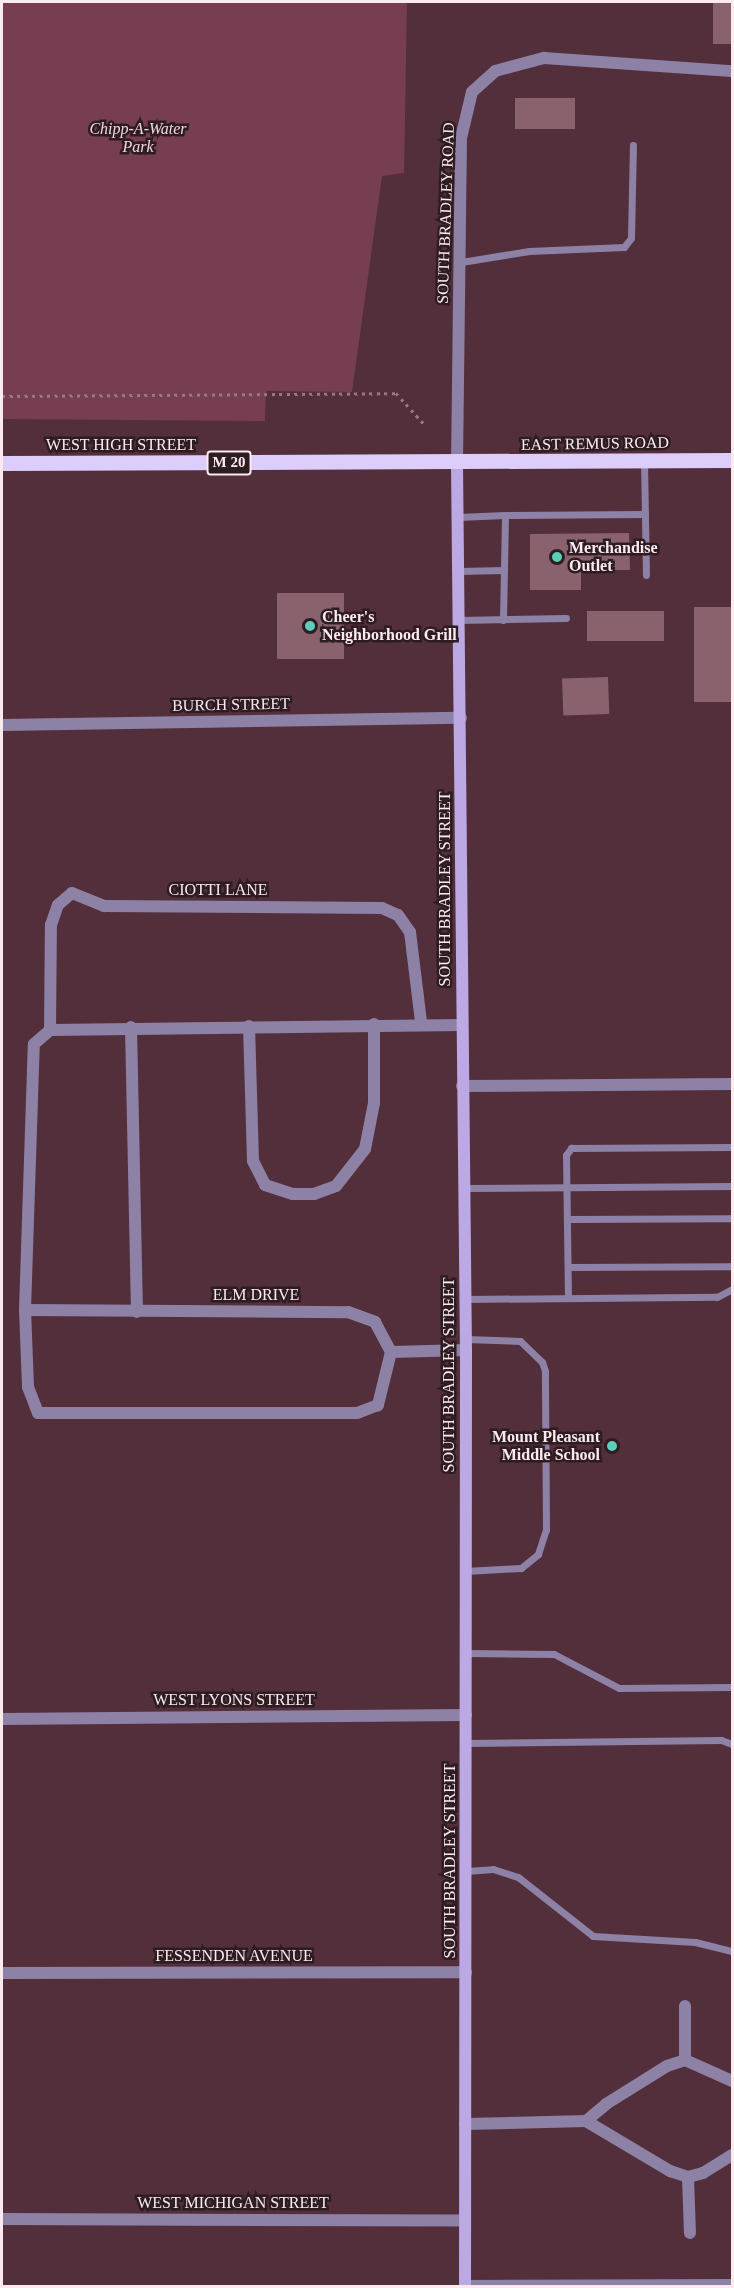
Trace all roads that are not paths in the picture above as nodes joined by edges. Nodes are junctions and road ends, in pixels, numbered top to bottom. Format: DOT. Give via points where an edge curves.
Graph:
graph roads {
  1 [pos="732,71"];
  2 [pos="633,145"];
  3 [pos="461,262"];
  4 [pos="732,460"];
  5 [pos="644,461"];
  6 [pos="2,463"];
  7 [pos="457,464"];
  8 [pos="645,514"];
  9 [pos="505,515"];
  10 [pos="458,517"];
  11 [pos="504,570"];
  12 [pos="459,571"];
  13 [pos="646,575"];
  14 [pos="566,618"];
  15 [pos="459,620"];
  16 [pos="503,620"];
  17 [pos="461,718"];
  18 [pos="2,725"];
  19 [pos="421,1022"];
  20 [pos="374,1024"];
  21 [pos="462,1025"];
  22 [pos="249,1026"];
  23 [pos="131,1028"];
  24 [pos="50,1030"];
  25 [pos="732,1084"];
  26 [pos="462,1086"];
  27 [pos="732,1147"];
  28 [pos="732,1186"];
  29 [pos="464,1188"];
  30 [pos="567,1188"];
  31 [pos="732,1218"];
  32 [pos="568,1219"];
  33 [pos="732,1266"];
  34 [pos="568,1267"];
  35 [pos="732,1289"];
  36 [pos="568,1298"];
  37 [pos="465,1299"];
  38 [pos="25,1311"];
  39 [pos="137,1312"];
  40 [pos="466,1344"];
  41 [pos="391,1352"];
  42 [pos="465,1571"];
  43 [pos="466,1653"];
  44 [pos="732,1687"];
  45 [pos="466,1715"];
  46 [pos="2,1719"];
  47 [pos="466,1743"];
  48 [pos="732,1744"];
  49 [pos="466,1870"];
  50 [pos="732,1951"];
  51 [pos="466,1972"];
  52 [pos="2,1973"];
  53 [pos="685,2006"];
  54 [pos="685,2060"];
  55 [pos="732,2081"];
  56 [pos="586,2121"];
  57 [pos="465,2124"];
  58 [pos="732,2155"];
  59 [pos="688,2177"];
  60 [pos="2,2219"];
  61 [pos="464,2221"];
  62 [pos="690,2233"];
  63 [pos="732,2282"];
  64 [pos="465,2285"];
  65 [pos="560,2285"];
  1 -- 3 [label="street, SOUTH BRADLEY ROAD" via="544,58 495,71 472,92 466,109 461,138"];
  2 -- 3 [label="lane" via="631,238 624,247 529,251"];
  3 -- 7 [label="street, SOUTH BRADLEY ROAD"];
  4 -- 5 [label="main road, EAST REMUS ROAD / M 20"];
  5 -- 7 [label="main road, EAST REMUS ROAD / M 20"];
  5 -- 8 [label="lane"];
  6 -- 7 [label="main road, WEST HIGH STREET / M 20"];
  7 -- 10 [label="street, SOUTH BRADLEY STREET"];
  8 -- 9 [label="lane"];
  8 -- 13 [label="lane"];
  9 -- 10 [label="lane"];
  9 -- 11 [label="lane"];
  10 -- 12 [label="street, SOUTH BRADLEY STREET"];
  11 -- 12 [label="lane"];
  11 -- 16 [label="lane"];
  12 -- 15 [label="street, SOUTH BRADLEY STREET"];
  14 -- 16 [label="lane"];
  15 -- 16 [label="lane"];
  15 -- 17 [label="street, SOUTH BRADLEY STREET"];
  17 -- 18 [label="street, BURCH STREET"];
  17 -- 21 [label="street, SOUTH BRADLEY STREET"];
  19 -- 20 [label="street"];
  19 -- 21 [label="street"];
  19 -- 24 [label="street, CIOTTI LANE" via="410,932 399,915 382,908 105,906 72,893 58,905 51,925"];
  20 -- 22 [label="street"];
  20 -- 22 [label="street" via="374,1103 365,1149 336,1186 314,1194 293,1194 265,1185 253,1161"];
  21 -- 26 [label="street, SOUTH BRADLEY STREET"];
  22 -- 23 [label="street"];
  23 -- 24 [label="street"];
  23 -- 39 [label="street"];
  24 -- 38 [label="street" via="34,1044"];
  25 -- 26 [label="street"];
  26 -- 29 [label="street, SOUTH BRADLEY STREET"];
  27 -- 30 [label="lane" via="571,1148 566,1155"];
  28 -- 30 [label="lane"];
  29 -- 30 [label="lane"];
  29 -- 37 [label="street, SOUTH BRADLEY STREET"];
  30 -- 32 [label="lane"];
  31 -- 32 [label="lane"];
  32 -- 34 [label="lane"];
  33 -- 34 [label="lane"];
  34 -- 36 [label="lane"];
  35 -- 36 [label="lane" via="717,1297"];
  36 -- 37 [label="lane"];
  37 -- 40 [label="street, SOUTH BRADLEY STREET"];
  38 -- 39 [label="street, ELM DRIVE"];
  38 -- 41 [label="street" via="28,1387 38,1413 357,1413 378,1405"];
  39 -- 41 [label="street, ELM DRIVE" via="348,1312 375,1322"];
  40 -- 41 [label="street"];
  40 -- 42 [label="street, SOUTH BRADLEY STREET"];
  40 -- 42 [label="lane" via="520,1341 542,1362 546,1530 538,1554 521,1568"];
  42 -- 43 [label="street, SOUTH BRADLEY STREET"];
  43 -- 44 [label="lane" via="555,1654 619,1688"];
  43 -- 45 [label="street, SOUTH BRADLEY STREET"];
  45 -- 46 [label="street, WEST LYONS STREET"];
  45 -- 47 [label="street, SOUTH BRADLEY STREET"];
  47 -- 48 [label="lane" via="721,1740"];
  47 -- 49 [label="street, SOUTH BRADLEY STREET"];
  49 -- 50 [label="lane" via="493,1869 518,1876 594,1936 695,1942"];
  49 -- 51 [label="street, SOUTH BRADLEY STREET"];
  51 -- 52 [label="street, FESSENDEN AVENUE"];
  51 -- 57 [label="street, SOUTH BRADLEY STREET"];
  53 -- 54 [label="street"];
  54 -- 55 [label="street"];
  54 -- 56 [label="street" via="667,2066"];
  56 -- 57 [label="street"];
  56 -- 59 [label="street" via="670,2171"];
  57 -- 61 [label="street, SOUTH BRADLEY STREET"];
  58 -- 59 [label="street" via="703,2173"];
  59 -- 62 [label="street"];
  60 -- 61 [label="street, WEST MICHIGAN STREET"];
  61 -- 64 [label="street, SOUTH BRADLEY STREET"];
  63 -- 65 [label="lane"];
  64 -- 65 [label="lane"];
}
